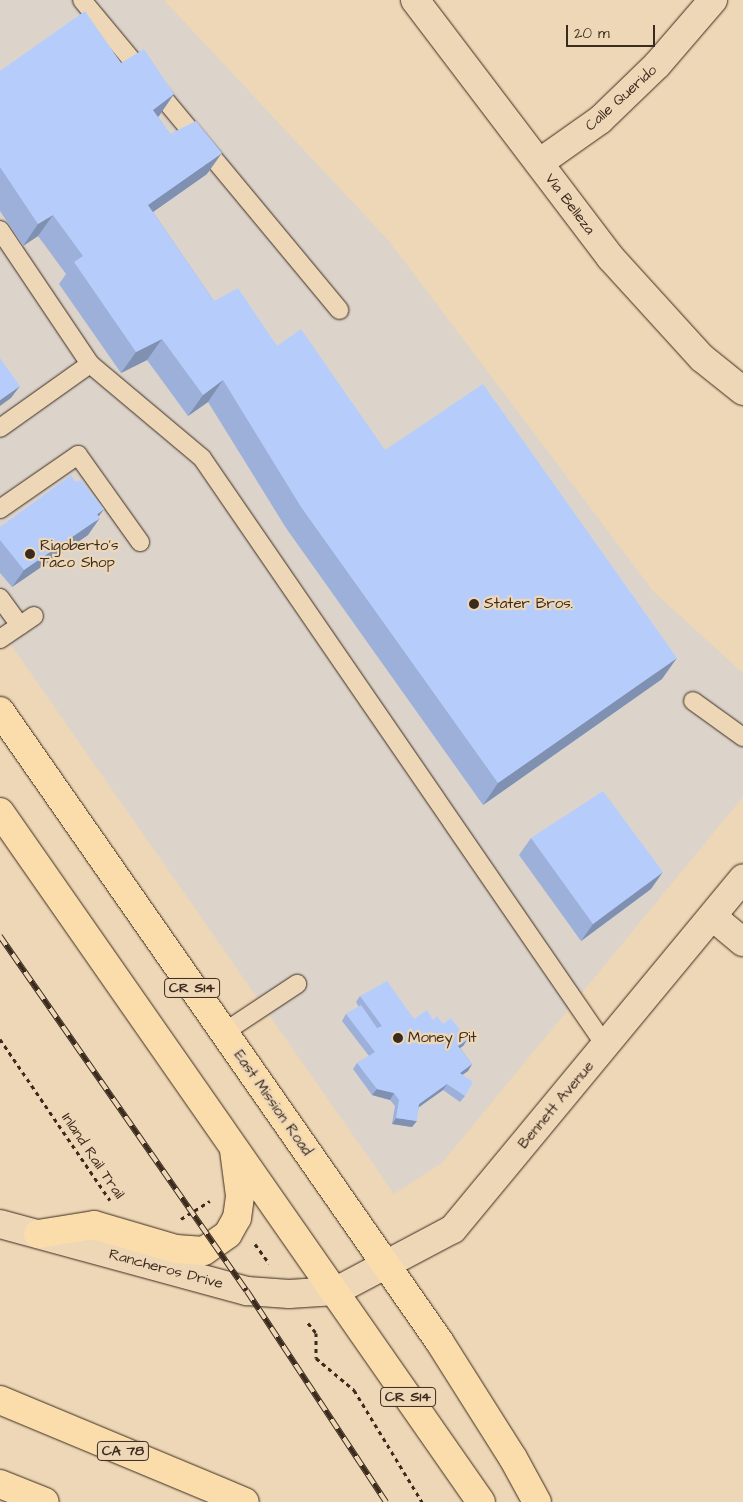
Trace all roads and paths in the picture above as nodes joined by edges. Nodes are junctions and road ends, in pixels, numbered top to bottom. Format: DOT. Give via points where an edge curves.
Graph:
graph roads {
  1 [pos="82,0"];
  2 [pos="415,0"];
  3 [pos="713,0"];
  4 [pos="539,163"];
  5 [pos="0,230"];
  6 [pos="339,310"];
  7 [pos="90,364"];
  8 [pos="743,391"];
  9 [pos="0,428"];
  10 [pos="0,510"];
  11 [pos="140,542"];
  12 [pos="0,598"];
  13 [pos="0,639"];
  14 [pos="693,701"];
  15 [pos="0,711"];
  16 [pos="743,737"];
  17 [pos="0,812"];
  18 [pos="743,878"];
  19 [pos="713,917"];
  20 [pos="743,942"];
  21 [pos="297,984"];
  22 [pos="223,1033"];
  23 [pos="0,1039"];
  24 [pos="605,1045"];
  25 [pos="233,1146"];
  26 [pos="216,1199"];
  27 [pos="116,1209"];
  28 [pos="175,1223"];
  29 [pos="0,1224"];
  30 [pos="38,1234"];
  31 [pos="252,1238"];
  32 [pos="266,1250"];
  33 [pos="261,1252"];
  34 [pos="386,1265"];
  35 [pos="273,1269"];
  36 [pos="336,1291"];
  37 [pos="316,1333"];
  38 [pos="0,1400"];
  39 [pos="0,1484"];
  40 [pos="45,1502"];
  41 [pos="245,1502"];
  42 [pos="422,1502"];
  43 [pos="482,1502"];
  44 [pos="536,1502"];
  1 -- 6 [label="lane"];
  2 -- 4 [label="street, Via Belleza"];
  3 -- 4 [label="street, Calle Querido" via="658,65 600,120"];
  4 -- 8 [label="street, Via Belleza" via="610,257 702,358"];
  5 -- 7 [label="lane"];
  7 -- 9 [label="lane"];
  7 -- 24 [label="lane" via="202,458"];
  10 -- 11 [label="lane" via="78,455"];
  12 -- 13 [label="lane" via="27,621"];
  14 -- 16 [label="lane"];
  15 -- 22 [label="main road, East Mission Road / CR S14"];
  17 -- 25 [label="main road, CR S14"];
  18 -- 19 [label="street, Bennett Avenue"];
  19 -- 20 [label="street"];
  19 -- 24 [label="street, Bennett Avenue"];
  21 -- 22 [label="lane"];
  22 -- 34 [label="main road, East Mission Road / CR S14"];
  23 -- 27 [label="path, Inland Rail Trail"];
  24 -- 34 [label="street, Bennett Avenue" via="452,1229"];
  25 -- 30 [label="main road" via="240,1196 237,1218 228,1234 204,1251 176,1250 94,1225"];
  25 -- 36 [label="main road, CR S14"];
  26 -- 28 [label="path"];
  29 -- 30 [label="street, Rancheros Drive"];
  30 -- 36 [label="street, Rancheros Drive" via="247,1291 289,1294"];
  31 -- 33 [label="path"];
  32 -- 33 [label="path"];
  33 -- 35 [label="path"];
  34 -- 36 [label="street, Bennett Avenue"];
  34 -- 44 [label="main road, East Mission Road / CR S14" via="500,1437"];
  36 -- 43 [label="main road, CR S14"];
  37 -- 42 [label="path" via="316,1358 354,1390"];
  38 -- 41 [label="main road, CA 78"];
  39 -- 40 [label="main road"];
}
